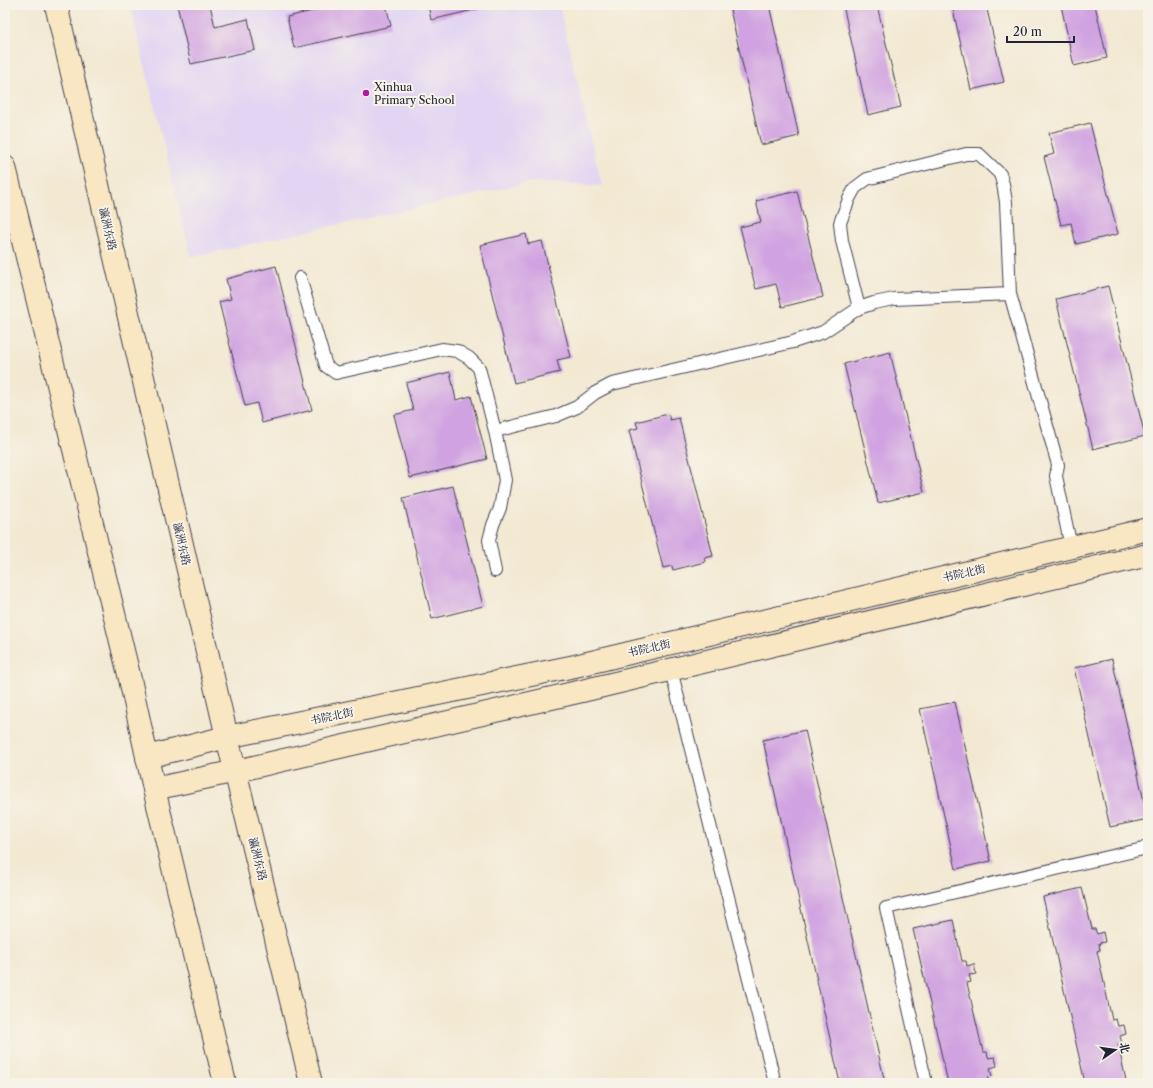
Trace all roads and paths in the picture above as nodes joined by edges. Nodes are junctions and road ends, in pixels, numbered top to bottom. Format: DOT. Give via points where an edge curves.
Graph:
graph roads {
  1 [pos="56,5"];
  2 [pos="5,167"];
  3 [pos="300,278"];
  4 [pos="1010,294"];
  5 [pos="859,308"];
  6 [pos="495,431"];
  7 [pos="1148,528"];
  8 [pos="1071,547"];
  9 [pos="1148,555"];
  10 [pos="495,571"];
  11 [pos="671,670"];
  12 [pos="227,737"];
  13 [pos="147,757"];
  14 [pos="236,771"];
  15 [pos="154,789"];
  16 [pos="1148,846"];
  17 [pos="225,1083"];
  18 [pos="312,1083"];
  19 [pos="775,1083"];
  20 [pos="926,1083"];
  1 -- 12 [label="street, 瀛洲东路"];
  2 -- 13 [label="street"];
  3 -- 6 [label="lane" via="326,366 336,373 442,349 457,351 479,368"];
  4 -- 5 [label="lane" via="894,300"];
  4 -- 5 [label="lane" via="1006,202 1000,174 979,154 966,154 867,179 855,188 840,222 842,241"];
  4 -- 8 [label="lane" via="1058,465 1056,476"];
  5 -- 6 [label="lane" via="823,332 793,342 612,384 577,407 556,416"];
  6 -- 10 [label="lane" via="505,480 500,508 489,540"];
  7 -- 8 [label="street, 书院北街"];
  8 -- 12 [label="street, 书院北街" via="576,666"];
  9 -- 11 [label="street"];
  11 -- 14 [label="street"];
  11 -- 19 [label="lane"];
  12 -- 13 [label="street, 书院北街"];
  12 -- 14 [label="street, 瀛洲东路"];
  13 -- 15 [label="street"];
  14 -- 15 [label="street"];
  14 -- 18 [label="street, 瀛洲东路"];
  15 -- 17 [label="street"];
  16 -- 20 [label="lane" via="1143,850 886,908"];
}
